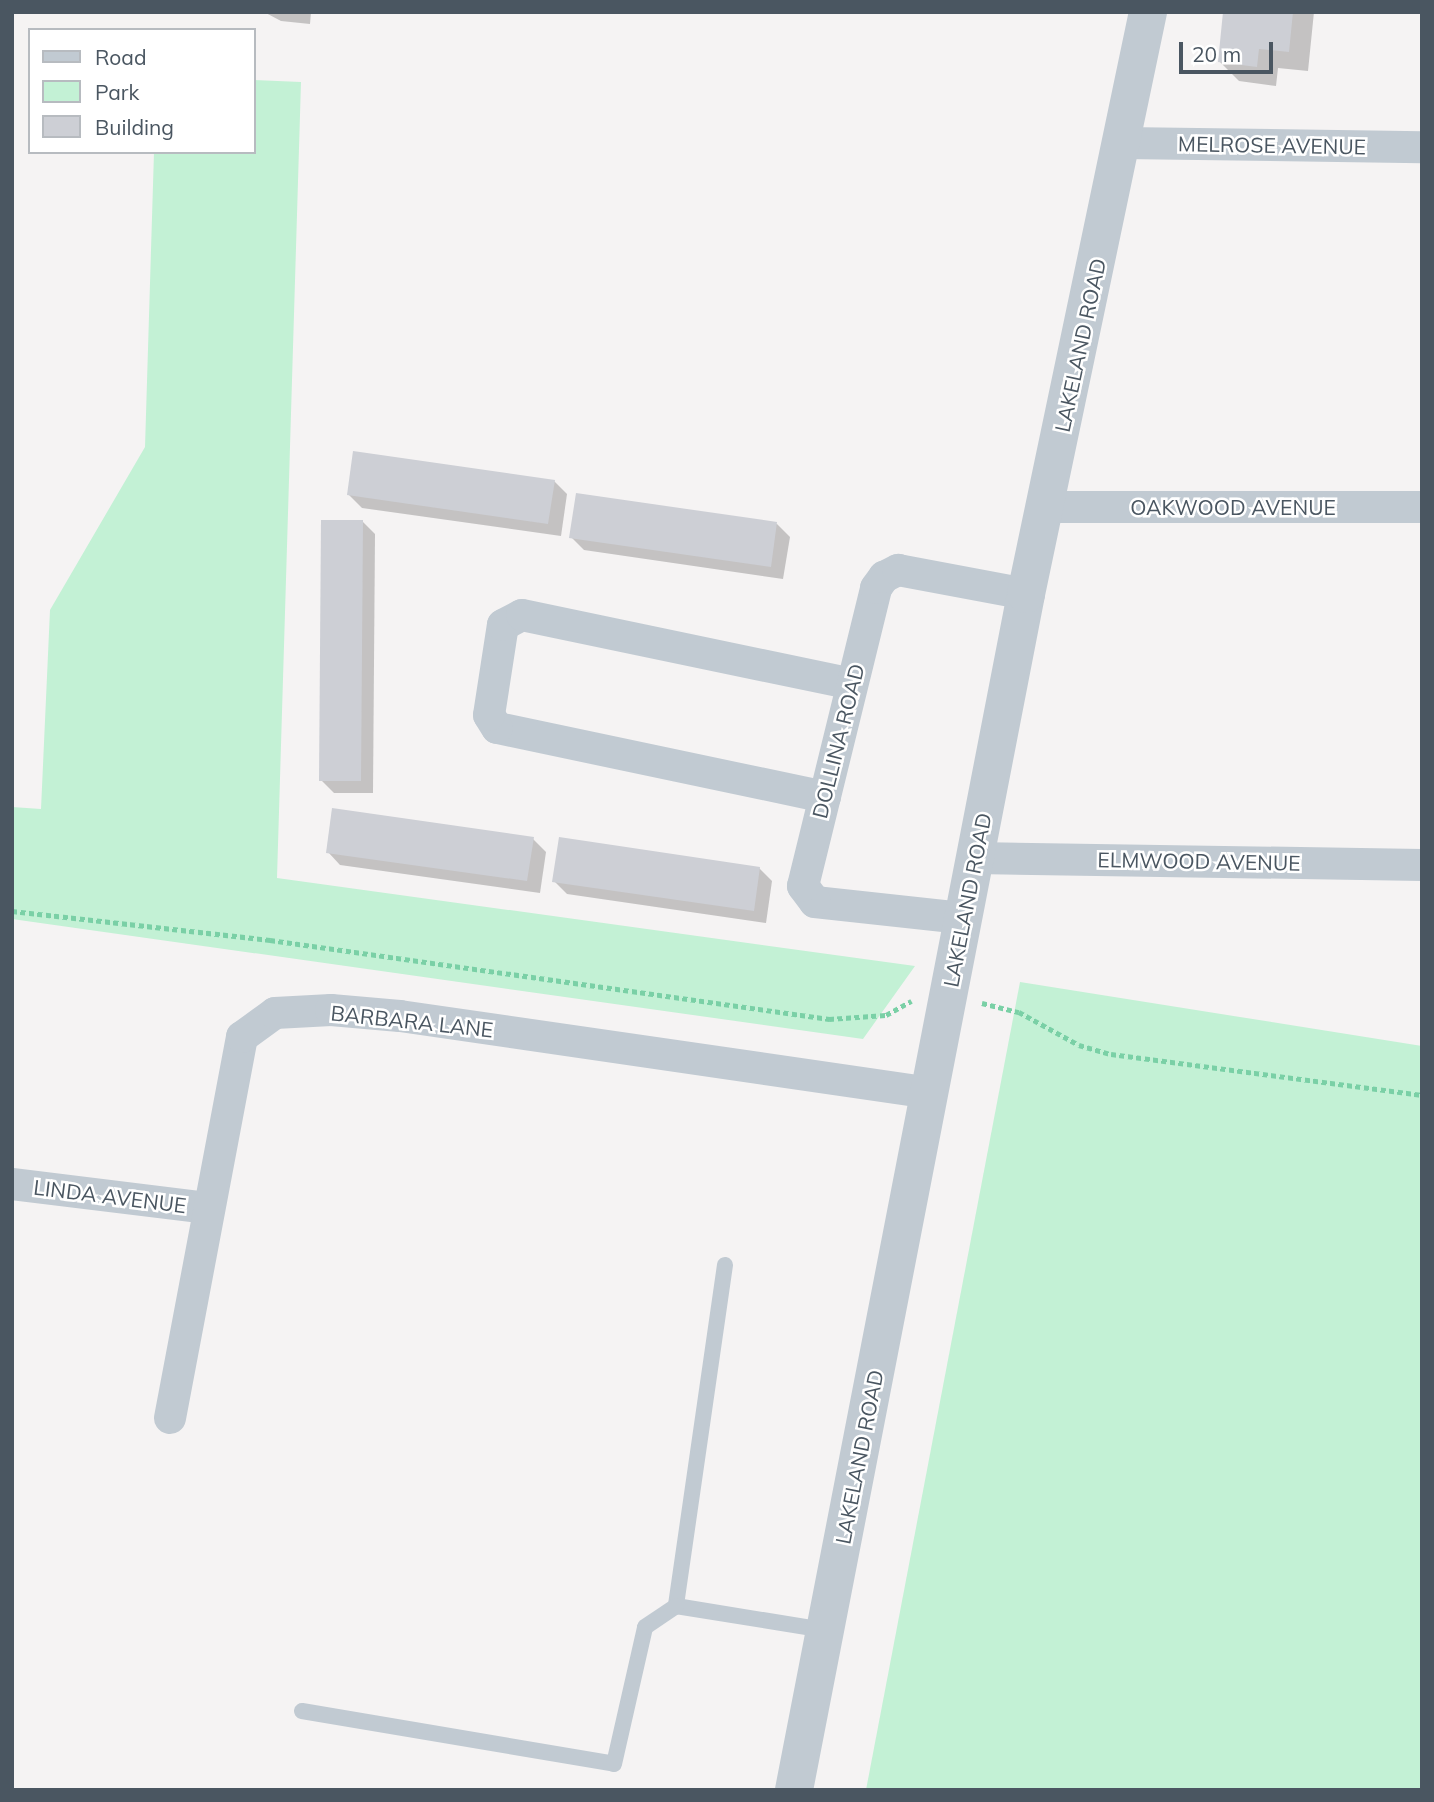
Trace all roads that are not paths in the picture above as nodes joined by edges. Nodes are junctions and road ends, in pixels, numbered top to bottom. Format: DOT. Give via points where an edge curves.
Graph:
graph roads {
  1 [pos="1148,12"];
  2 [pos="1123,144"];
  3 [pos="1422,146"];
  4 [pos="1422,507"];
  5 [pos="1045,508"];
  6 [pos="1026,594"];
  7 [pos="851,684"];
  8 [pos="825,797"];
  9 [pos="976,858"];
  10 [pos="1422,865"];
  11 [pos="962,918"];
  12 [pos="931,1093"];
  13 [pos="12,1184"];
  14 [pos="207,1208"];
  15 [pos="725,1265"];
  16 [pos="170,1418"];
  17 [pos="676,1606"];
  18 [pos="825,1630"];
  19 [pos="302,1711"];
  20 [pos="794,1790"];
  1 -- 2 [label="street, LAKELAND ROAD"];
  2 -- 3 [label="street, MELROSE AVENUE"];
  2 -- 5 [label="street, LAKELAND ROAD"];
  4 -- 5 [label="street, OAKWOOD AVENUE"];
  5 -- 6 [label="street, LAKELAND ROAD"];
  6 -- 7 [label="street, DOLLINA ROAD" via="898,570 884,576 876,588"];
  6 -- 9 [label="street, LAKELAND ROAD"];
  7 -- 8 [label="street, DOLLINA ROAD"];
  7 -- 8 [label="street" via="522,615 503,625 489,715 496,728"];
  8 -- 11 [label="street, DOLLINA ROAD" via="803,886 808,896 815,902"];
  9 -- 10 [label="street, ELMWOOD AVENUE"];
  9 -- 11 [label="street, LAKELAND ROAD"];
  11 -- 12 [label="street, LAKELAND ROAD"];
  12 -- 14 [label="street, BARBARA LANE" via="400,1016 331,1010 275,1013 242,1037"];
  12 -- 18 [label="street, LAKELAND ROAD"];
  13 -- 14 [label="street, LINDA AVENUE"];
  14 -- 16 [label="street, BARBARA LANE"];
  15 -- 17 [label="lane"];
  17 -- 18 [label="lane"];
  17 -- 19 [label="lane" via="645,1627 614,1764"];
  18 -- 20 [label="street, LAKELAND ROAD"];
}
